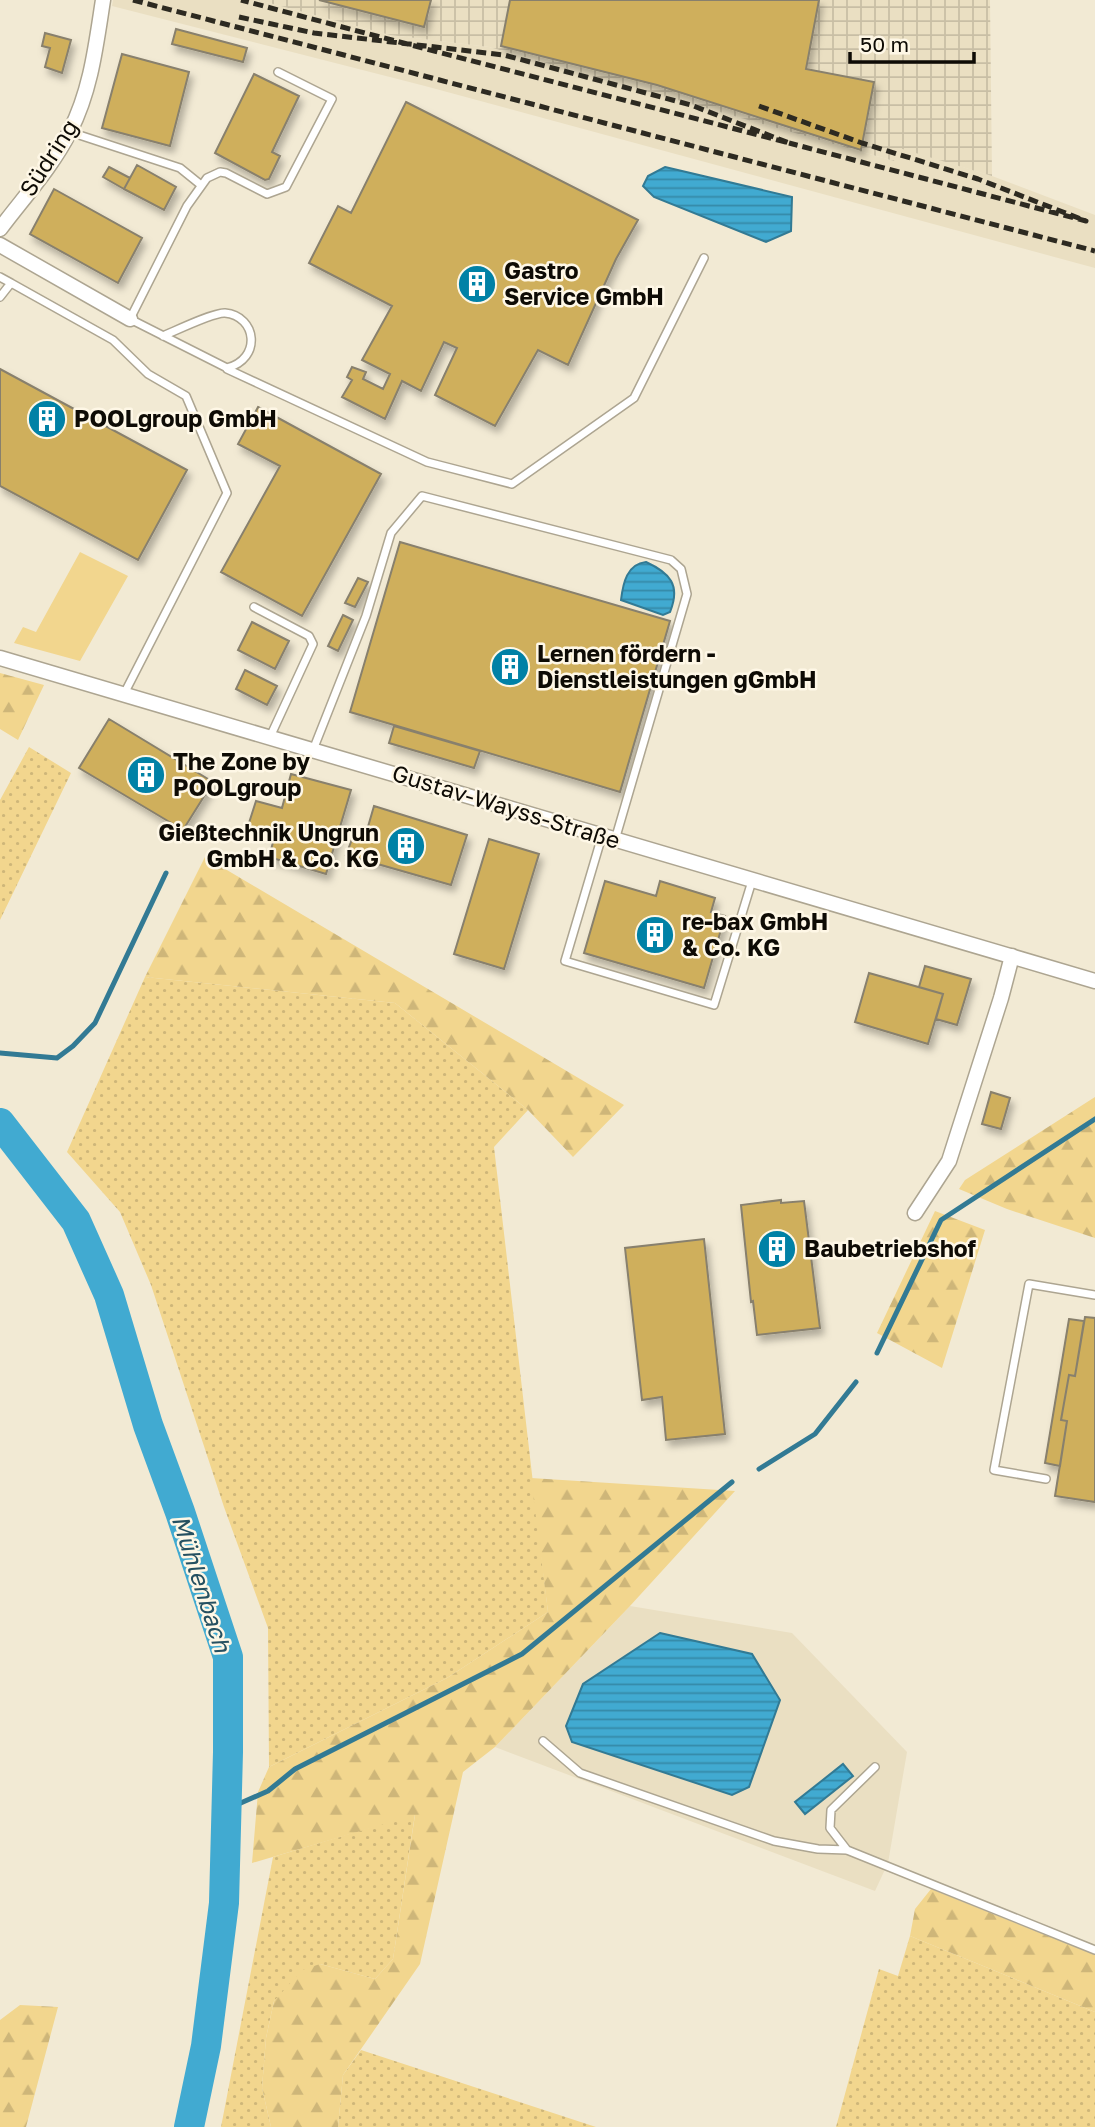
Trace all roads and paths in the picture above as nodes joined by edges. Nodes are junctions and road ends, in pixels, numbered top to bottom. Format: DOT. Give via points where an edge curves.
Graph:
graph roads {
  1 [pos="103,0"];
  2 [pos="278,72"];
  3 [pos="69,132"];
  4 [pos="201,185"];
  5 [pos="0,229"];
  6 [pos="0,245"];
  7 [pos="704,258"];
  8 [pos="0,277"];
  9 [pos="11,283"];
  10 [pos="0,297"];
  11 [pos="130,318"];
  12 [pos="163,336"];
  13 [pos="227,368"];
  14 [pos="254,607"];
  15 [pos="0,658"];
  16 [pos="124,694"];
  17 [pos="270,737"];
  18 [pos="313,750"];
  19 [pos="609,838"];
  20 [pos="752,881"];
  21 [pos="1012,956"];
  22 [pos="1095,981"];
  23 [pos="915,1213"];
  24 [pos="1095,1295"];
  25 [pos="1046,1479"];
  26 [pos="543,1741"];
  27 [pos="876,1767"];
  28 [pos="847,1850"];
  29 [pos="1095,1950"];
  1 -- 3 [label="street, Südring" via="90,75"];
  2 -- 4 [label="lane" via="332,99 286,187 267,194 220,172"];
  3 -- 4 [label="lane" via="180,168"];
  3 -- 5 [label="street, Südring"];
  4 -- 11 [label="lane"];
  6 -- 11 [label="street"];
  7 -- 13 [label="lane" via="634,398 512,484 428,462"];
  8 -- 9 [label="lane"];
  9 -- 10 [label="lane"];
  9 -- 16 [label="lane" via="113,340 148,374 186,396 227,494"];
  11 -- 12 [label="lane"];
  12 -- 13 [label="lane"];
  12 -- 13 [label="lane" via="222,312 234,315 247,326 252,344 240,365"];
  14 -- 17 [label="lane" via="309,636 313,644"];
  15 -- 16 [label="street, Gustav-Wayss-Straße"];
  16 -- 17 [label="street, Gustav-Wayss-Straße"];
  17 -- 18 [label="street, Gustav-Wayss-Straße"];
  18 -- 19 [label="street, Gustav-Wayss-Straße"];
  18 -- 19 [label="lane" via="366,616 391,534 422,496 671,560 681,569 687,594"];
  19 -- 20 [label="street, Gustav-Wayss-Straße"];
  19 -- 20 [label="lane" via="565,961 714,1005"];
  20 -- 21 [label="street, Gustav-Wayss-Straße"];
  21 -- 22 [label="street, Gustav-Wayss-Straße"];
  21 -- 23 [label="street" via="949,1161"];
  24 -- 25 [label="lane" via="1029,1284 994,1470"];
  26 -- 28 [label="lane" via="580,1773 774,1840"];
  27 -- 28 [label="lane" via="831,1810 830,1828"];
  28 -- 29 [label="lane"];
}
